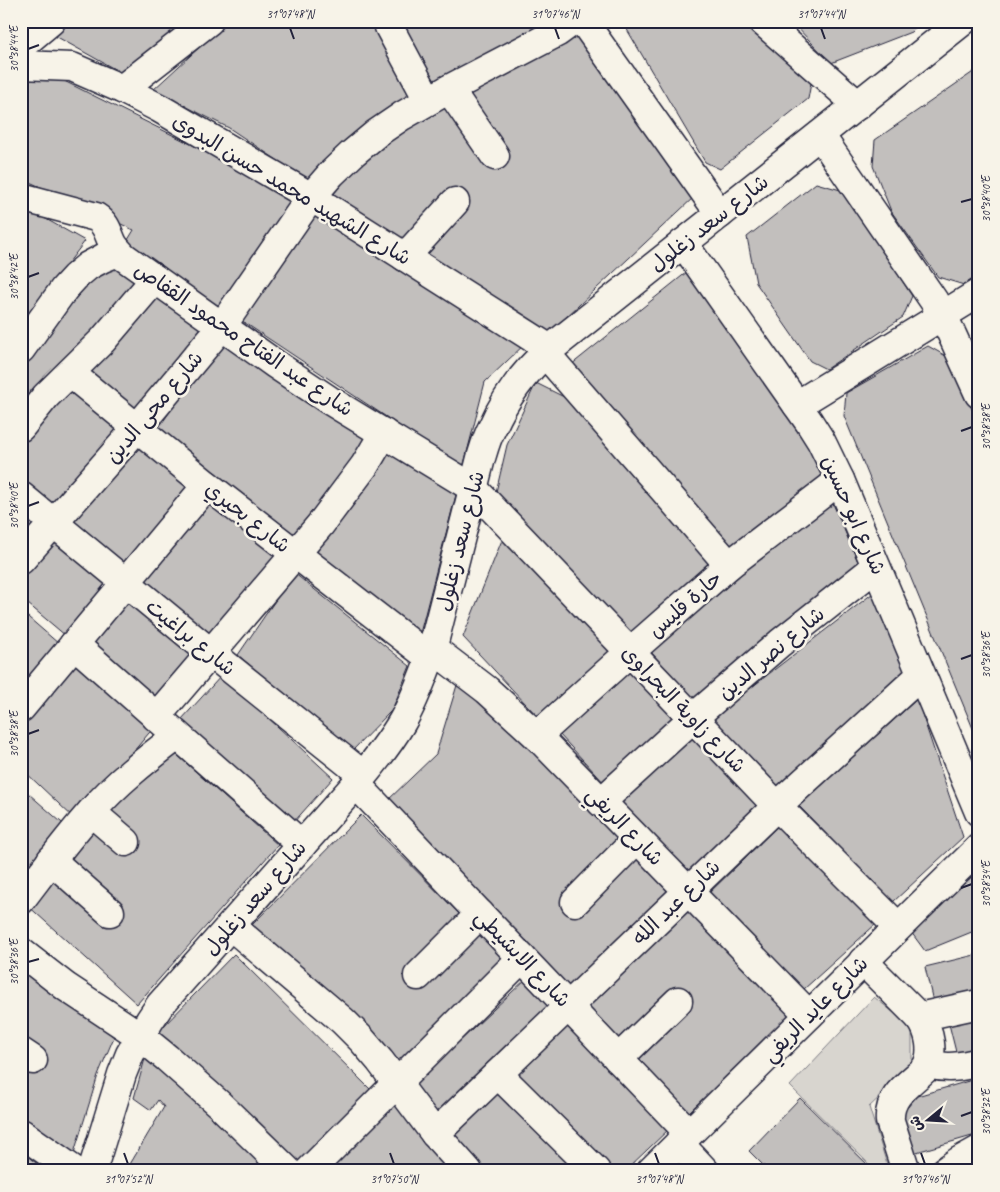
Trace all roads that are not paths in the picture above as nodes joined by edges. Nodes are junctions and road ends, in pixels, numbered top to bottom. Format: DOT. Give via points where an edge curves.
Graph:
graph roads {
  1 [pos="51,21"];
  2 [pos="209,21"];
  3 [pos="573,21"];
  4 [pos="583,21"];
  5 [pos="762,21"];
  6 [pos="963,21"];
  7 [pos="970,21"];
  8 [pos="389,27"];
  9 [pos="979,29"];
  10 [pos="21,46"];
  11 [pos="21,65"];
  12 [pos="122,89"];
  13 [pos="439,95"];
  14 [pos="858,105"];
  15 [pos="820,135"];
  16 [pos="495,156"];
  17 [pos="21,197"];
  18 [pos="311,198"];
  19 [pos="454,202"];
  20 [pos="720,214"];
  21 [pos="683,243"];
  22 [pos="118,252"];
  23 [pos="405,257"];
  24 [pos="155,279"];
  25 [pos="979,293"];
  26 [pos="943,315"];
  27 [pos="222,326"];
  28 [pos="21,348"];
  29 [pos="548,351"];
  30 [pos="70,373"];
  31 [pos="979,394"];
  32 [pos="797,404"];
  33 [pos="21,426"];
  34 [pos="137,428"];
  35 [pos="384,434"];
  36 [pos="840,480"];
  37 [pos="207,485"];
  38 [pos="473,488"];
  39 [pos="21,496"];
  40 [pos="54,523"];
  41 [pos="296,554"];
  42 [pos="21,560"];
  43 [pos="728,565"];
  44 [pos="876,567"];
  45 [pos="126,583"];
  46 [pos="74,644"];
  47 [pos="630,652"];
  48 [pos="431,653"];
  49 [pos="211,654"];
  50 [pos="921,675"];
  51 [pos="21,708"];
  52 [pos="156,717"];
  53 [pos="693,718"];
  54 [pos="177,736"];
  55 [pos="537,736"];
  56 [pos="360,780"];
  57 [pos="601,802"];
  58 [pos="777,806"];
  59 [pos="91,812"];
  60 [pos="979,812"];
  61 [pos="637,839"];
  62 [pos="126,842"];
  63 [pos="302,846"];
  64 [pos="979,848"];
  65 [pos="51,860"];
  66 [pos="688,891"];
  67 [pos="21,900"];
  68 [pos="575,902"];
  69 [pos="110,912"];
  70 [pos="480,914"];
  71 [pos="231,926"];
  72 [pos="898,927"];
  73 [pos="21,952"];
  74 [pos="522,958"];
  75 [pos="863,961"];
  76 [pos="418,976"];
  77 [pos="678,1001"];
  78 [pos="979,1004"];
  79 [pos="568,1006"];
  80 [pos="809,1015"];
  81 [pos="919,1017"];
  82 [pos="140,1036"];
  83 [pos="618,1058"];
  84 [pos="979,1062"];
  85 [pos="928,1064"];
  86 [pos="498,1074"];
  87 [pos="397,1083"];
  88 [pos="21,1133"];
  89 [pos="435,1134"];
  90 [pos="684,1138"];
  91 [pos="979,1150"];
  92 [pos="457,1167"];
  93 [pos="75,1171"];
  94 [pos="92,1171"];
  95 [pos="288,1171"];
  96 [pos="309,1171"];
  97 [pos="596,1171"];
  98 [pos="651,1171"];
  99 [pos="706,1171"];
  100 [pos="906,1171"];
  101 [pos="945,1171"];
  1 -- 10 [label="street"];
  2 -- 12 [label="street"];
  3 -- 13 [label="street, شارع محى الدين"];
  4 -- 20 [label="street"];
  5 -- 14 [label="street"];
  6 -- 14 [label="street, شارع سعد زغلول"];
  7 -- 9 [label="street"];
  8 -- 13 [label="street"];
  11 -- 12 [label="street, شارع الشهيد محمد حسن البدوى" via="72,67"];
  12 -- 18 [label="street, شارع الشهيد محمد حسن البدوى"];
  13 -- 16 [label="street"];
  13 -- 18 [label="street, شارع محى الدين" via="377,133 331,174"];
  14 -- 15 [label="street, شارع سعد زغلول"];
  15 -- 20 [label="street, شارع سعد زغلول"];
  15 -- 26 [label="street"];
  17 -- 22 [label="street, شارع عبد الفتاح محمود القفاص" via="101,220"];
  18 -- 23 [label="street, شارع الشهيد محمد حسن البدوى"];
  18 -- 27 [label="street, شارع محى الدين"];
  19 -- 23 [label="street"];
  20 -- 21 [label="street, شارع سعد زغلول"];
  21 -- 29 [label="street, شارع سعد زغلول"];
  21 -- 32 [label="street, شارع ابو حسين"];
  22 -- 24 [label="street, شارع عبد الفتاح محمود القفاص"];
  22 -- 28 [label="street" via="75,276"];
  23 -- 29 [label="street, شارع الشهيد محمد حسن البدوى"];
  24 -- 27 [label="street, شارع عبد الفتاح محمود القفاص"];
  24 -- 30 [label="street"];
  25 -- 26 [label="street"];
  26 -- 31 [label="street"];
  26 -- 32 [label="street"];
  27 -- 34 [label="street, شارع محى الدين"];
  27 -- 35 [label="street, شارع عبد الفتاح محمود القفاص" via="274,364"];
  29 -- 38 [label="street, شارع سعد زغلول" via="524,375 506,400 491,428"];
  29 -- 43 [label="street, شارع الشهيد محمد حسن البدوى"];
  30 -- 33 [label="street"];
  30 -- 34 [label="street, شارع بحيري"];
  32 -- 36 [label="street, شارع ابو حسين"];
  34 -- 37 [label="street, شارع بحيري"];
  34 -- 40 [label="street, شارع محى الدين"];
  35 -- 38 [label="street, شارع عبد الفتاح محمود القفاص"];
  35 -- 41 [label="street" via="365,465"];
  36 -- 43 [label="street, حارة قليس"];
  36 -- 44 [label="street, شارع ابو حسين"];
  37 -- 41 [label="street, شارع بحيري"];
  37 -- 45 [label="street"];
  38 -- 47 [label="street, شارع زاوية البحراوى"];
  38 -- 48 [label="street, شارع سعد زغلول"];
  39 -- 40 [label="street, شارع براغيت"];
  40 -- 42 [label="street, شارع محى الدين"];
  40 -- 45 [label="street, شارع براغيت"];
  41 -- 48 [label="street, شارع بحيري"];
  41 -- 49 [label="street"];
  43 -- 47 [label="street, حارة قليس"];
  44 -- 50 [label="street, شارع ابو حسين"];
  44 -- 53 [label="street, شارع نصر الدين"];
  45 -- 46 [label="street"];
  45 -- 49 [label="street, شارع براغيت"];
  46 -- 51 [label="street"];
  46 -- 52 [label="street"];
  47 -- 53 [label="street, شارع زاوية البحراوى"];
  47 -- 55 [label="street, حارة قليس"];
  48 -- 55 [label="street, شارع الريفي" via="487,690"];
  48 -- 56 [label="street, شارع سعد زغلول" via="403,720"];
  49 -- 52 [label="street"];
  49 -- 56 [label="street, شارع براغيت"];
  50 -- 58 [label="street, شارع عبد الله"];
  50 -- 60 [label="street, شارع ابو حسين"];
  52 -- 54 [label="street"];
  53 -- 57 [label="street, شارع نصر الدين"];
  53 -- 58 [label="street, شارع زاوية البحراوى"];
  54 -- 59 [label="street" via="141,764"];
  54 -- 63 [label="street"];
  55 -- 57 [label="street, شارع الريفي"];
  56 -- 63 [label="street, شارع سعد زغلول"];
  56 -- 70 [label="street, شارع الابشيطي"];
  57 -- 61 [label="street, شارع الريفي"];
  58 -- 66 [label="street, شارع عبد الله"];
  58 -- 72 [label="street, شارع زاوية البحراوى"];
  59 -- 62 [label="street"];
  59 -- 65 [label="street"];
  61 -- 66 [label="street, شارع الريفي"];
  61 -- 68 [label="street"];
  63 -- 71 [label="street, شارع سعد زغلول"];
  64 -- 72 [label="street, شارع عايد الريفي"];
  65 -- 67 [label="street"];
  65 -- 69 [label="street"];
  66 -- 79 [label="street, شارع عبد الله"];
  66 -- 80 [label="street, شارع الريفي"];
  70 -- 74 [label="street, شارع الابشيطي"];
  70 -- 76 [label="street"];
  71 -- 82 [label="street, شارع سعد زغلول" via="160,1005"];
  71 -- 87 [label="street" via="343,1021"];
  72 -- 75 [label="street, شارع عايد الريفي"];
  73 -- 82 [label="street" via="66,987"];
  74 -- 79 [label="street, شارع الابشيطي"];
  74 -- 87 [label="street"];
  75 -- 80 [label="street, شارع عايد الريفي"];
  75 -- 81 [label="street"];
  77 -- 83 [label="street"];
  78 -- 81 [label="street"];
  79 -- 83 [label="street, شارع الابشيطي"];
  79 -- 86 [label="street, شارع عبد الله"];
  80 -- 90 [label="street, شارع عايد الريفي"];
  81 -- 85 [label="street" via="928,1034"];
  82 -- 94 [label="street, شارع سعد زغلول" via="122,1074"];
  82 -- 95 [label="street" via="220,1105"];
  83 -- 90 [label="street, شارع الابشيطي"];
  84 -- 85 [label="street" via="955,1067"];
  85 -- 100 [label="street" via="894,1099 889,1113"];
  86 -- 89 [label="street, شارع عبد الله"];
  86 -- 97 [label="street"];
  87 -- 89 [label="street"];
  87 -- 96 [label="street"];
  88 -- 93 [label="street"];
  89 -- 92 [label="street"];
  90 -- 98 [label="street, شارع عايد الريفي"];
  90 -- 99 [label="street, شارع الابشيطي"];
  91 -- 101 [label="street"];
}
